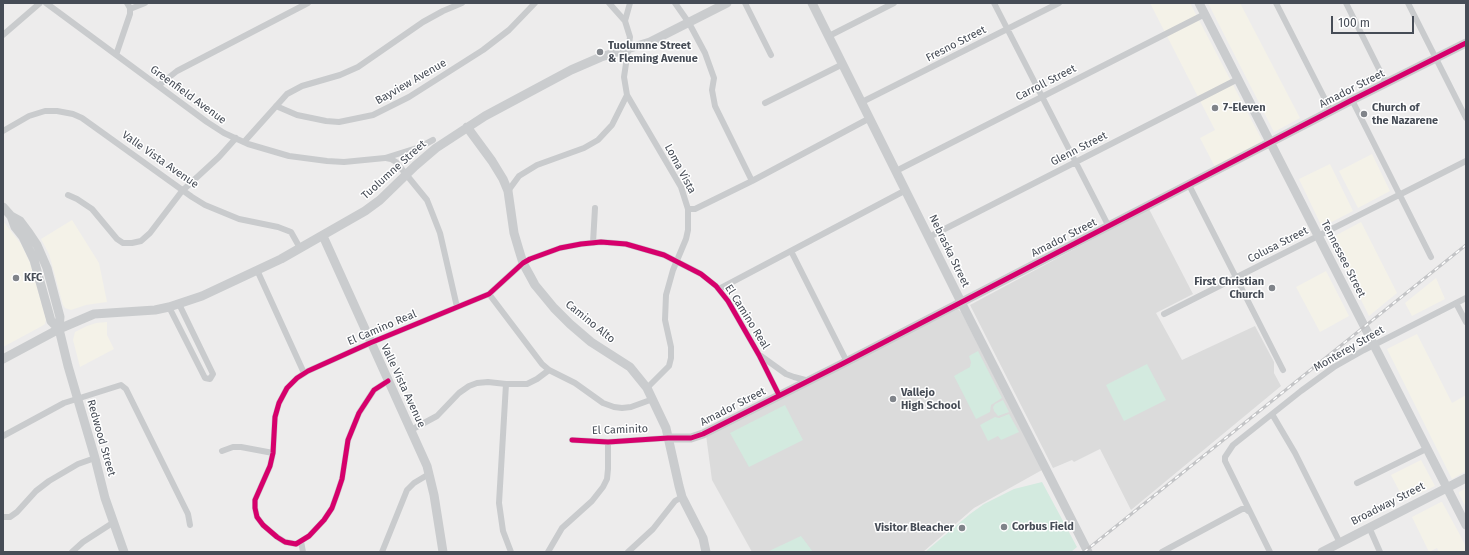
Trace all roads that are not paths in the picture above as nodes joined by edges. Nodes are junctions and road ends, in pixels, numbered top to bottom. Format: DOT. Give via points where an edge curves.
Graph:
graph roads {
  1 [pos="40,3"];
  2 [pos="46,3"];
  3 [pos="145,3"];
  4 [pos="308,3"];
  5 [pos="462,3"];
  6 [pos="535,3"];
  7 [pos="609,3"];
  8 [pos="630,3"];
  9 [pos="675,3"];
  10 [pos="727,3"];
  11 [pos="745,3"];
  12 [pos="812,3"];
  13 [pos="894,3"];
  14 [pos="994,3"];
  15 [pos="1058,3"];
  16 [pos="1199,3"];
  17 [pos="1276,3"];
  18 [pos="1346,3"];
  19 [pos="1408,3"];
  20 [pos="129,6"];
  21 [pos="1205,14"];
  22 [pos="625,21"];
  23 [pos="689,23"];
  24 [pos="1008,29"];
  25 [pos="3,35"];
  26 [pos="829,36"];
  27 [pos="1466,43"];
  28 [pos="628,48"];
  29 [pos="116,54"];
  30 [pos="771,55"];
  31 [pos="1436,58"];
  32 [pos="843,64"];
  33 [pos="1238,79"];
  34 [pos="1386,83"];
  35 [pos="158,86"];
  36 [pos="627,95"];
  37 [pos="1042,96"];
  38 [pos="1352,100"];
  39 [pos="862,102"];
  40 [pos="765,103"];
  41 [pos="276,106"];
  42 [pos="1332,111"];
  43 [pos="870,118"];
  44 [pos="1466,118"];
  45 [pos="467,127"];
  46 [pos="3,130"];
  47 [pos="236,138"];
  48 [pos="433,140"];
  49 [pos="244,142"];
  50 [pos="1271,142"];
  51 [pos="385,158"];
  52 [pos="1466,161"];
  53 [pos="1076,162"];
  54 [pos="896,171"];
  55 [pos="406,174"];
  56 [pos="752,181"];
  57 [pos="1189,185"];
  58 [pos="906,190"];
  59 [pos="182,191"];
  60 [pos="508,191"];
  61 [pos="1400,194"];
  62 [pos="68,195"];
  63 [pos="3,207"];
  64 [pos="594,208"];
  65 [pos="688,209"];
  66 [pos="1109,227"];
  67 [pos="323,236"];
  68 [pos="1318,236"];
  69 [pos="928,237"];
  70 [pos="593,243"];
  71 [pos="300,248"];
  72 [pos="791,251"];
  73 [pos="1432,257"];
  74 [pos="677,261"];
  75 [pos="523,263"];
  76 [pos="257,270"];
  77 [pos="1236,277"];
  78 [pos="718,289"];
  79 [pos="489,294"];
  80 [pos="1466,298"];
  81 [pos="961,302"];
  82 [pos="1456,303"];
  83 [pos="179,304"];
  84 [pos="169,307"];
  85 [pos="457,307"];
  86 [pos="1164,314"];
  87 [pos="1466,322"];
  88 [pos="59,328"];
  89 [pos="370,343"];
  90 [pos="1374,345"];
  91 [pos="760,355"];
  92 [pos="3,359"];
  93 [pos="847,362"];
  94 [pos="549,370"];
  95 [pos="1283,370"];
  96 [pos="304,373"];
  97 [pos="388,381"];
  98 [pos="809,381"];
  99 [pos="506,384"];
  100 [pos="647,388"];
  101 [pos="779,395"];
  102 [pos="78,398"];
  103 [pos="653,399"];
  104 [pos="1272,414"];
  105 [pos="411,430"];
  106 [pos="3,436"];
  107 [pos="668,438"];
  108 [pos="572,440"];
  109 [pos="608,442"];
  110 [pos="1426,448"];
  111 [pos="222,451"];
  112 [pos="273,453"];
  113 [pos="95,458"];
  114 [pos="429,474"];
  115 [pos="1466,478"];
  116 [pos="1357,483"];
  117 [pos="1447,488"];
  118 [pos="682,497"];
  119 [pos="1248,511"];
  120 [pos="3,517"];
  121 [pos="114,522"];
  122 [pos="190,525"];
  123 [pos="1466,525"];
  124 [pos="1369,527"];
  125 [pos="302,541"];
  126 [pos="1340,543"];
  127 [pos="72,552"];
  128 [pos="124,552"];
  129 [pos="303,552"];
  130 [pos="382,552"];
  131 [pos="443,552"];
  132 [pos="511,552"];
  133 [pos="548,552"];
  134 [pos="628,552"];
  135 [pos="706,552"];
  136 [pos="1088,552"];
  137 [pos="1162,552"];
  138 [pos="1270,552"];
  139 [pos="1322,552"];
  140 [pos="1380,552"];
  1 -- 25 [label="street"];
  2 -- 29 [label="street, Greenfield Avenue"];
  3 -- 20 [label="street"];
  4 -- 35 [label="street" via="177,71"];
  5 -- 41 [label="street" via="423,22 358,67 302,86 287,94"];
  6 -- 41 [label="street, Bayview Avenue" via="509,30 483,50 408,97 373,115 339,122 326,121 297,115"];
  7 -- 22 [label="street"];
  8 -- 22 [label="street"];
  9 -- 23 [label="street"];
  10 -- 23 [label="street, Tuolumne Street"];
  11 -- 30 [label="street"];
  12 -- 26 [label="street, Nebraska Street"];
  13 -- 26 [label="street"];
  14 -- 24 [label="street"];
  15 -- 24 [label="street, Fresno Street"];
  16 -- 21 [label="street, Tennessee Street"];
  17 -- 42 [label="street"];
  18 -- 34 [label="street"];
  19 -- 31 [label="street"];
  20 -- 29 [label="street" via="130,14"];
  21 -- 33 [label="street, Tennessee Street"];
  21 -- 37 [label="street, Carroll Street"];
  22 -- 28 [label="street, Loma Vista" via="630,37"];
  23 -- 28 [label="street, Tuolumne Street" via="650,42"];
  23 -- 56 [label="street" via="713,74 715,106"];
  24 -- 37 [label="street"];
  24 -- 39 [label="street, Fresno Street"];
  26 -- 32 [label="street, Nebraska Street"];
  27 -- 31 [label="street, Amador Street"];
  28 -- 36 [label="street, Loma Vista" via="624,77"];
  28 -- 45 [label="street, Tuolumne Street" via="554,78"];
  29 -- 35 [label="street, Greenfield Avenue"];
  31 -- 34 [label="street, Amador Street"];
  31 -- 44 [label="street"];
  32 -- 39 [label="street, Nebraska Street"];
  32 -- 40 [label="street"];
  33 -- 50 [label="street, Tennessee Street"];
  33 -- 53 [label="street, Glenn Street"];
  34 -- 38 [label="street, Amador Street"];
  35 -- 47 [label="street, Greenfield Avenue" via="207,122"];
  36 -- 60 [label="street" via="612,125 598,140 584,148 537,165 519,176"];
  36 -- 65 [label="street, Loma Vista" via="681,187"];
  37 -- 53 [label="street"];
  37 -- 54 [label="street, Carroll Street"];
  38 -- 42 [label="street, Amador Street"];
  38 -- 61 [label="street"];
  39 -- 43 [label="street, Nebraska Street"];
  41 -- 49 [label="street"];
  42 -- 50 [label="street, Amador Street"];
  43 -- 54 [label="street, Nebraska Street"];
  43 -- 56 [label="street"];
  45 -- 55 [label="street, Tuolumne Street" via="432,151"];
  45 -- 60 [label="street, Camino Alto" via="492,161"];
  46 -- 59 [label="street, Valle Vista Avenue" via="29,116 45,111 73,114"];
  47 -- 49 [label="street, Greenfield Avenue"];
  47 -- 59 [label="street"];
  48 -- 51 [label="street, Greenfield Avenue"];
  49 -- 51 [label="street, Greenfield Avenue" via="289,156 327,161"];
  50 -- 57 [label="street, Amador Street"];
  50 -- 68 [label="street, Tennessee Street"];
  51 -- 55 [label="street" via="396,162"];
  52 -- 61 [label="street, Colusa Street"];
  53 -- 66 [label="street"];
  53 -- 69 [label="street, Glenn Street"];
  54 -- 58 [label="street, Nebraska Street"];
  55 -- 67 [label="street, Tuolumne Street" via="371,206"];
  55 -- 85 [label="street" via="427,200 436,219"];
  56 -- 65 [label="street" via="695,209"];
  57 -- 66 [label="street, Amador Street"];
  57 -- 77 [label="street"];
  58 -- 69 [label="street, Nebraska Street"];
  58 -- 72 [label="street"];
  59 -- 62 [label="street" via="150,234 132,244 117,239 92,209"];
  59 -- 71 [label="street, Valle Vista Avenue" via="205,205 239,219 291,232"];
  60 -- 75 [label="street, Camino Alto" via="514,233"];
  61 -- 68 [label="street, Colusa Street"];
  61 -- 73 [label="street"];
  63 -- 88 [label="street, Redwood Street" via="11,216 34,260 51,321"];
  64 -- 70 [label="street"];
  65 -- 74 [label="street, Loma Vista" via="688,230"];
  66 -- 81 [label="street, Amador Street"];
  67 -- 71 [label="street, Tuolumne Street"];
  67 -- 89 [label="street, Valle Vista Avenue"];
  68 -- 77 [label="street, Colusa Street"];
  68 -- 90 [label="street, Tennessee Street"];
  69 -- 81 [label="street, Nebraska Street"];
  70 -- 74 [label="street, El Camino Real" via="626,244 649,249"];
  70 -- 75 [label="street, El Camino Real" via="560,248"];
  71 -- 76 [label="street, Tuolumne Street"];
  72 -- 78 [label="street"];
  72 -- 93 [label="street"];
  74 -- 78 [label="street, El Camino Real" via="701,274"];
  74 -- 100 [label="street, Loma Vista" via="668,282 664,310 671,358 669,366"];
  75 -- 79 [label="street, El Camino Real"];
  75 -- 100 [label="street, Camino Alto" via="535,285 558,312 591,342 630,367"];
  76 -- 83 [label="street, Tuolumne Street"];
  76 -- 96 [label="street"];
  77 -- 86 [label="street, Colusa Street"];
  77 -- 95 [label="street"];
  78 -- 91 [label="street, El Camino Real"];
  79 -- 85 [label="street, El Camino Real"];
  79 -- 94 [label="street"];
  80 -- 82 [label="street, Monterey Street"];
  81 -- 93 [label="street, Amador Street"];
  81 -- 136 [label="street, Nebraska Street"];
  82 -- 87 [label="street"];
  82 -- 90 [label="street, Monterey Street"];
  83 -- 84 [label="street, Tuolumne Street"];
  83 -- 84 [label="street" via="213,374 210,379 205,378"];
  84 -- 88 [label="street, Tuolumne Street" via="94,314"];
  85 -- 89 [label="street, El Camino Real"];
  88 -- 92 [label="street, Tuolumne Street"];
  88 -- 102 [label="street, Redwood Street"];
  89 -- 96 [label="street, El Camino Real"];
  89 -- 97 [label="street, Valle Vista Avenue"];
  90 -- 104 [label="street, Monterey Street" via="1334,367"];
  90 -- 110 [label="street, Tennessee Street"];
  91 -- 98 [label="street" via="786,374"];
  91 -- 101 [label="street, El Camino Real"];
  93 -- 98 [label="street, Amador Street"];
  94 -- 99 [label="street" via="527,384"];
  94 -- 103 [label="street" via="575,382 602,403 614,408 632,407"];
  96 -- 112 [label="street, El Camino Real" via="287,388 279,403 275,417"];
  97 -- 105 [label="street, Valle Vista Avenue"];
  97 -- 125 [label="street" via="374,390 359,413 348,440 342,479 332,508 314,531"];
  98 -- 101 [label="street, Amador Street"];
  99 -- 105 [label="street" via="488,382 469,386 437,416"];
  99 -- 132 [label="street" via="499,503 503,531"];
  100 -- 103 [label="street, Camino Alto"];
  101 -- 107 [label="street, Amador Street" via="697,436"];
  102 -- 106 [label="street"];
  102 -- 113 [label="street, Redwood Street"];
  102 -- 122 [label="street" via="121,386 126,389 188,514"];
  103 -- 107 [label="street, Camino Alto"];
  104 -- 119 [label="street, Monterey Street" via="1233,446 1225,457"];
  104 -- 126 [label="street" via="1295,453"];
  105 -- 114 [label="street, Valle Vista Avenue"];
  107 -- 109 [label="street, El Caminito"];
  107 -- 118 [label="street, Camino Alto"];
  108 -- 109 [label="street, El Caminito"];
  109 -- 133 [label="street" via="608,470 603,487 592,501 562,528"];
  110 -- 116 [label="street"];
  110 -- 117 [label="street, Tennessee Street"];
  111 -- 112 [label="street" via="241,447"];
  112 -- 125 [label="street, El Camino Real" via="255,500 257,517 277,537 291,544"];
  113 -- 120 [label="street" via="78,464 49,481 17,512 10,517"];
  113 -- 121 [label="street, Redwood Street"];
  114 -- 130 [label="street" via="407,490"];
  114 -- 131 [label="street, Valle Vista Avenue"];
  115 -- 117 [label="street, Broadway Street"];
  117 -- 123 [label="street, Tennessee Street"];
  117 -- 124 [label="street, Broadway Street"];
  118 -- 134 [label="street" via="675,501 653,529"];
  118 -- 135 [label="street, Camino Alto" via="701,532"];
  119 -- 137 [label="street" via="1242,509"];
  119 -- 138 [label="street"];
  121 -- 127 [label="street"];
  121 -- 128 [label="street, Redwood Street"];
  124 -- 126 [label="street, Broadway Street"];
  124 -- 140 [label="street"];
  125 -- 129 [label="street"];
  126 -- 139 [label="street, Broadway Street"];
}
